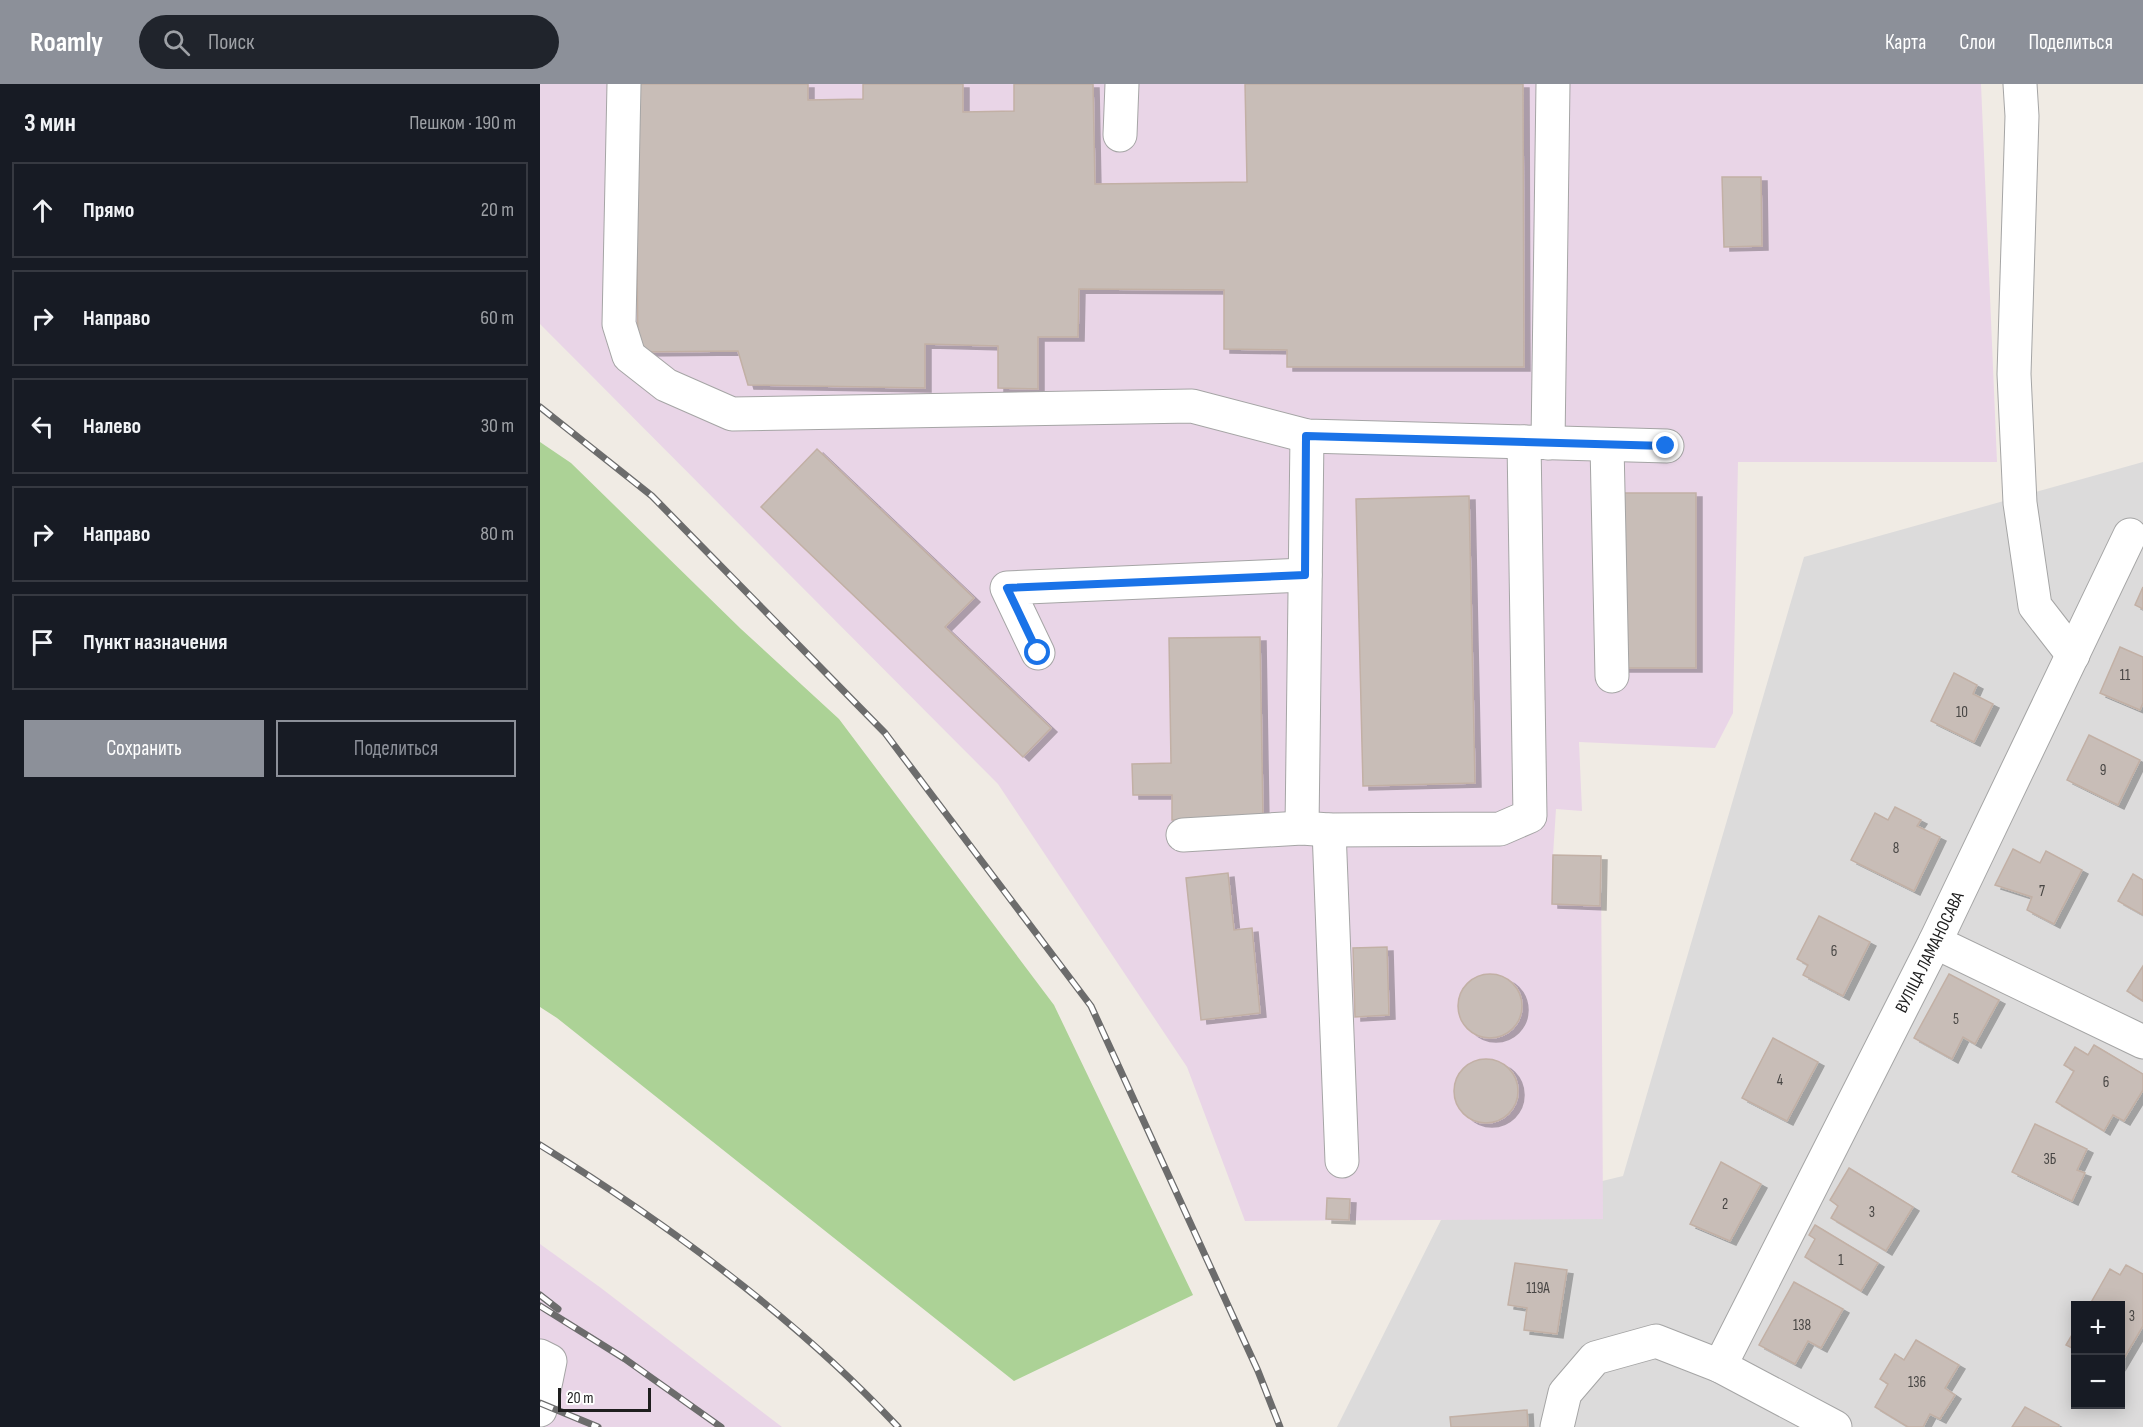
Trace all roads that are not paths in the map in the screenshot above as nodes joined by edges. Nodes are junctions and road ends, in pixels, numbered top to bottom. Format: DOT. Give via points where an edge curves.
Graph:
graph roads {
  1 [pos="624,84"];
  2 [pos="1122,84"];
  3 [pos="1553,84"];
  4 [pos="2020,84"];
  5 [pos="1120,135"];
  6 [pos="1306,436"];
  7 [pos="1536,443"];
  8 [pos="1607,444"];
  9 [pos="1666,446"];
  10 [pos="2130,535"];
  11 [pos="1305,575"];
  12 [pos="1038,653"];
  13 [pos="2073,655"];
  14 [pos="1611,676"];
  15 [pos="1315,829"];
  16 [pos="1183,835"];
  17 [pos="1935,942"];
  18 [pos="2143,1042"];
  19 [pos="1342,1161"];
  20 [pos="540,1356"];
  21 [pos="1720,1366"];
  22 [pos="540,1410"];
  23 [pos="1557,1427"];
  24 [pos="1834,1427"];
  1 -- 6 [label="street" via="619,324 629,356 666,385 732,414 1192,406"];
  2 -- 5 [label="street"];
  3 -- 7 [label="street"];
  4 -- 13 [label="street" via="2014,374 2020,503 2035,606"];
  6 -- 7 [label="street"];
  6 -- 11 [label="street"];
  7 -- 8 [label="street"];
  7 -- 15 [label="street" via="1530,816 1500,829"];
  8 -- 9 [label="street"];
  8 -- 14 [label="street"];
  10 -- 13 [label="street, ВУЛІЦА ЛАМАНОСАВА"];
  11 -- 12 [label="street" via="1007,588"];
  11 -- 15 [label="street"];
  13 -- 17 [label="street, ВУЛІЦА ЛАМАНОСАВА"];
  15 -- 16 [label="street"];
  15 -- 19 [label="street"];
  17 -- 18 [label="street"];
  17 -- 21 [label="street, ВУЛІЦА ЛАМАНОСАВА"];
  20 -- 22 [label="street" via="550,1361"];
  21 -- 23 [label="street" via="1656,1341 1595,1358 1565,1393"];
  21 -- 24 [label="street"];
}
